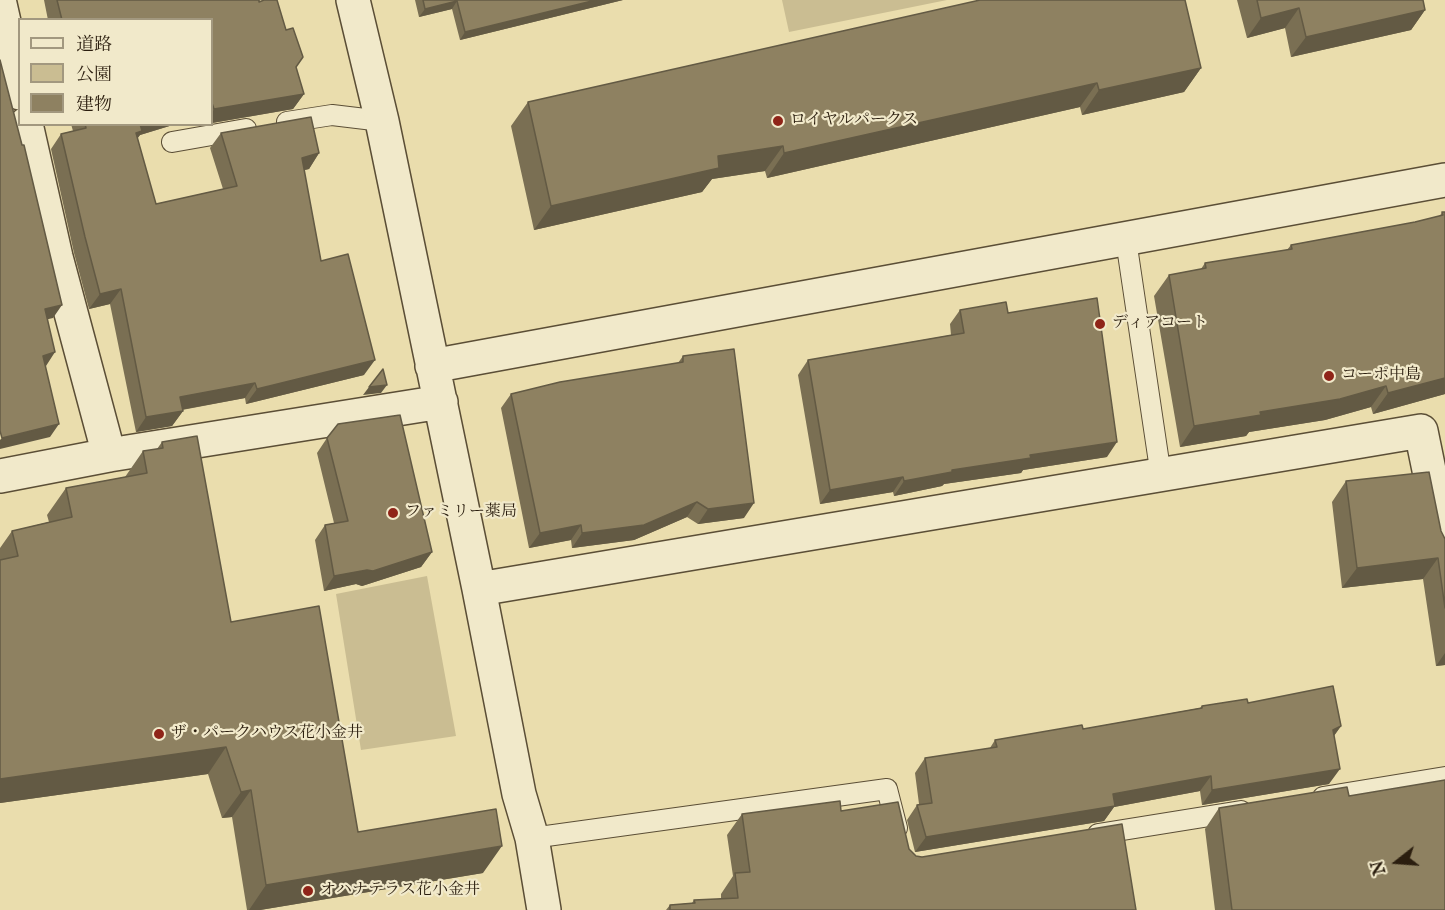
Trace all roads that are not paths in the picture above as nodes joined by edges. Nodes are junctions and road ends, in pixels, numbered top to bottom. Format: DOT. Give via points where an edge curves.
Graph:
graph roads {
  1 [pos="353,0"];
  2 [pos="0,4"];
  3 [pos="18,84"];
  4 [pos="382,121"];
  5 [pos="26,126"];
  6 [pos="172,142"];
  7 [pos="1445,180"];
  8 [pos="1126,240"];
  9 [pos="432,366"];
  10 [pos="441,402"];
  11 [pos="109,455"];
  12 [pos="0,476"];
  13 [pos="1161,476"];
  14 [pos="1445,548"];
  15 [pos="479,589"];
  16 [pos="1445,777"];
  17 [pos="1305,800"];
  18 [pos="1258,808"];
  19 [pos="1082,837"];
  20 [pos="532,838"];
  21 [pos="901,844"];
  22 [pos="544,910"];
  1 -- 4 [label="street"];
  2 -- 3 [label="street"];
  4 -- 6 [label="lane" via="332,115"];
  4 -- 9 [label="street"];
  5 -- 11 [label="street" via="56,257"];
  7 -- 8 [label="street"];
  8 -- 9 [label="street"];
  8 -- 13 [label="lane"];
  9 -- 10 [label="street"];
  10 -- 11 [label="street"];
  10 -- 15 [label="street"];
  11 -- 12 [label="street"];
  13 -- 14 [label="street" via="1421,431"];
  13 -- 15 [label="street"];
  15 -- 20 [label="street" via="519,794"];
  16 -- 17 [label="lane"];
  18 -- 19 [label="lane"];
  20 -- 21 [label="lane" via="887,789"];
  20 -- 22 [label="street"];
}
